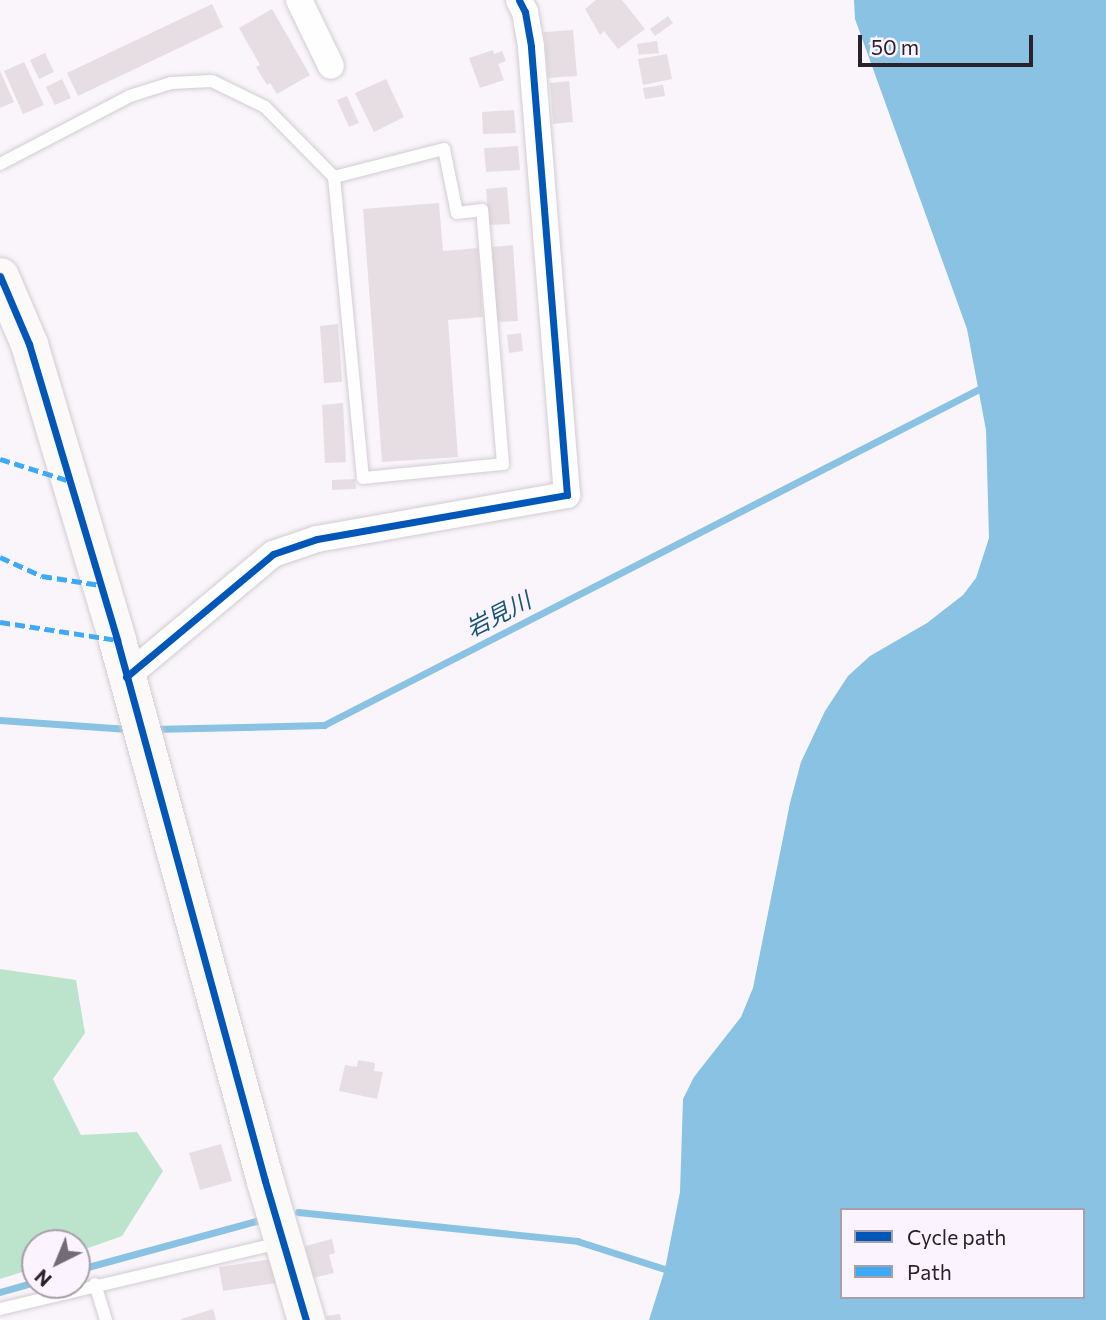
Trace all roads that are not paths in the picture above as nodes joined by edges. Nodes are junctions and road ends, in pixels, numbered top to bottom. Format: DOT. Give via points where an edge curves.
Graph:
graph roads {
  1 [pos="299,0"];
  2 [pos="519,0"];
  3 [pos="331,66"];
  4 [pos="0,164"];
  5 [pos="334,177"];
  6 [pos="0,276"];
  7 [pos="126,677"];
  8 [pos="284,1242"];
  9 [pos="95,1284"];
  10 [pos="0,1309"];
  11 [pos="106,1320"];
  12 [pos="306,1320"];
  1 -- 3 [label="street"];
  2 -- 7 [label="street" via="531,46 567,495 317,539 273,554"];
  4 -- 5 [label="lane" via="130,96 171,83 212,81 265,107"];
  5 -- 5 [label="lane" via="444,149 457,213 482,209 503,464 363,478"];
  6 -- 7 [label="street" via="29,344"];
  7 -- 8 [label="street"];
  8 -- 9 [label="lane"];
  8 -- 12 [label="street"];
  9 -- 10 [label="lane"];
  9 -- 11 [label="lane"];
}
